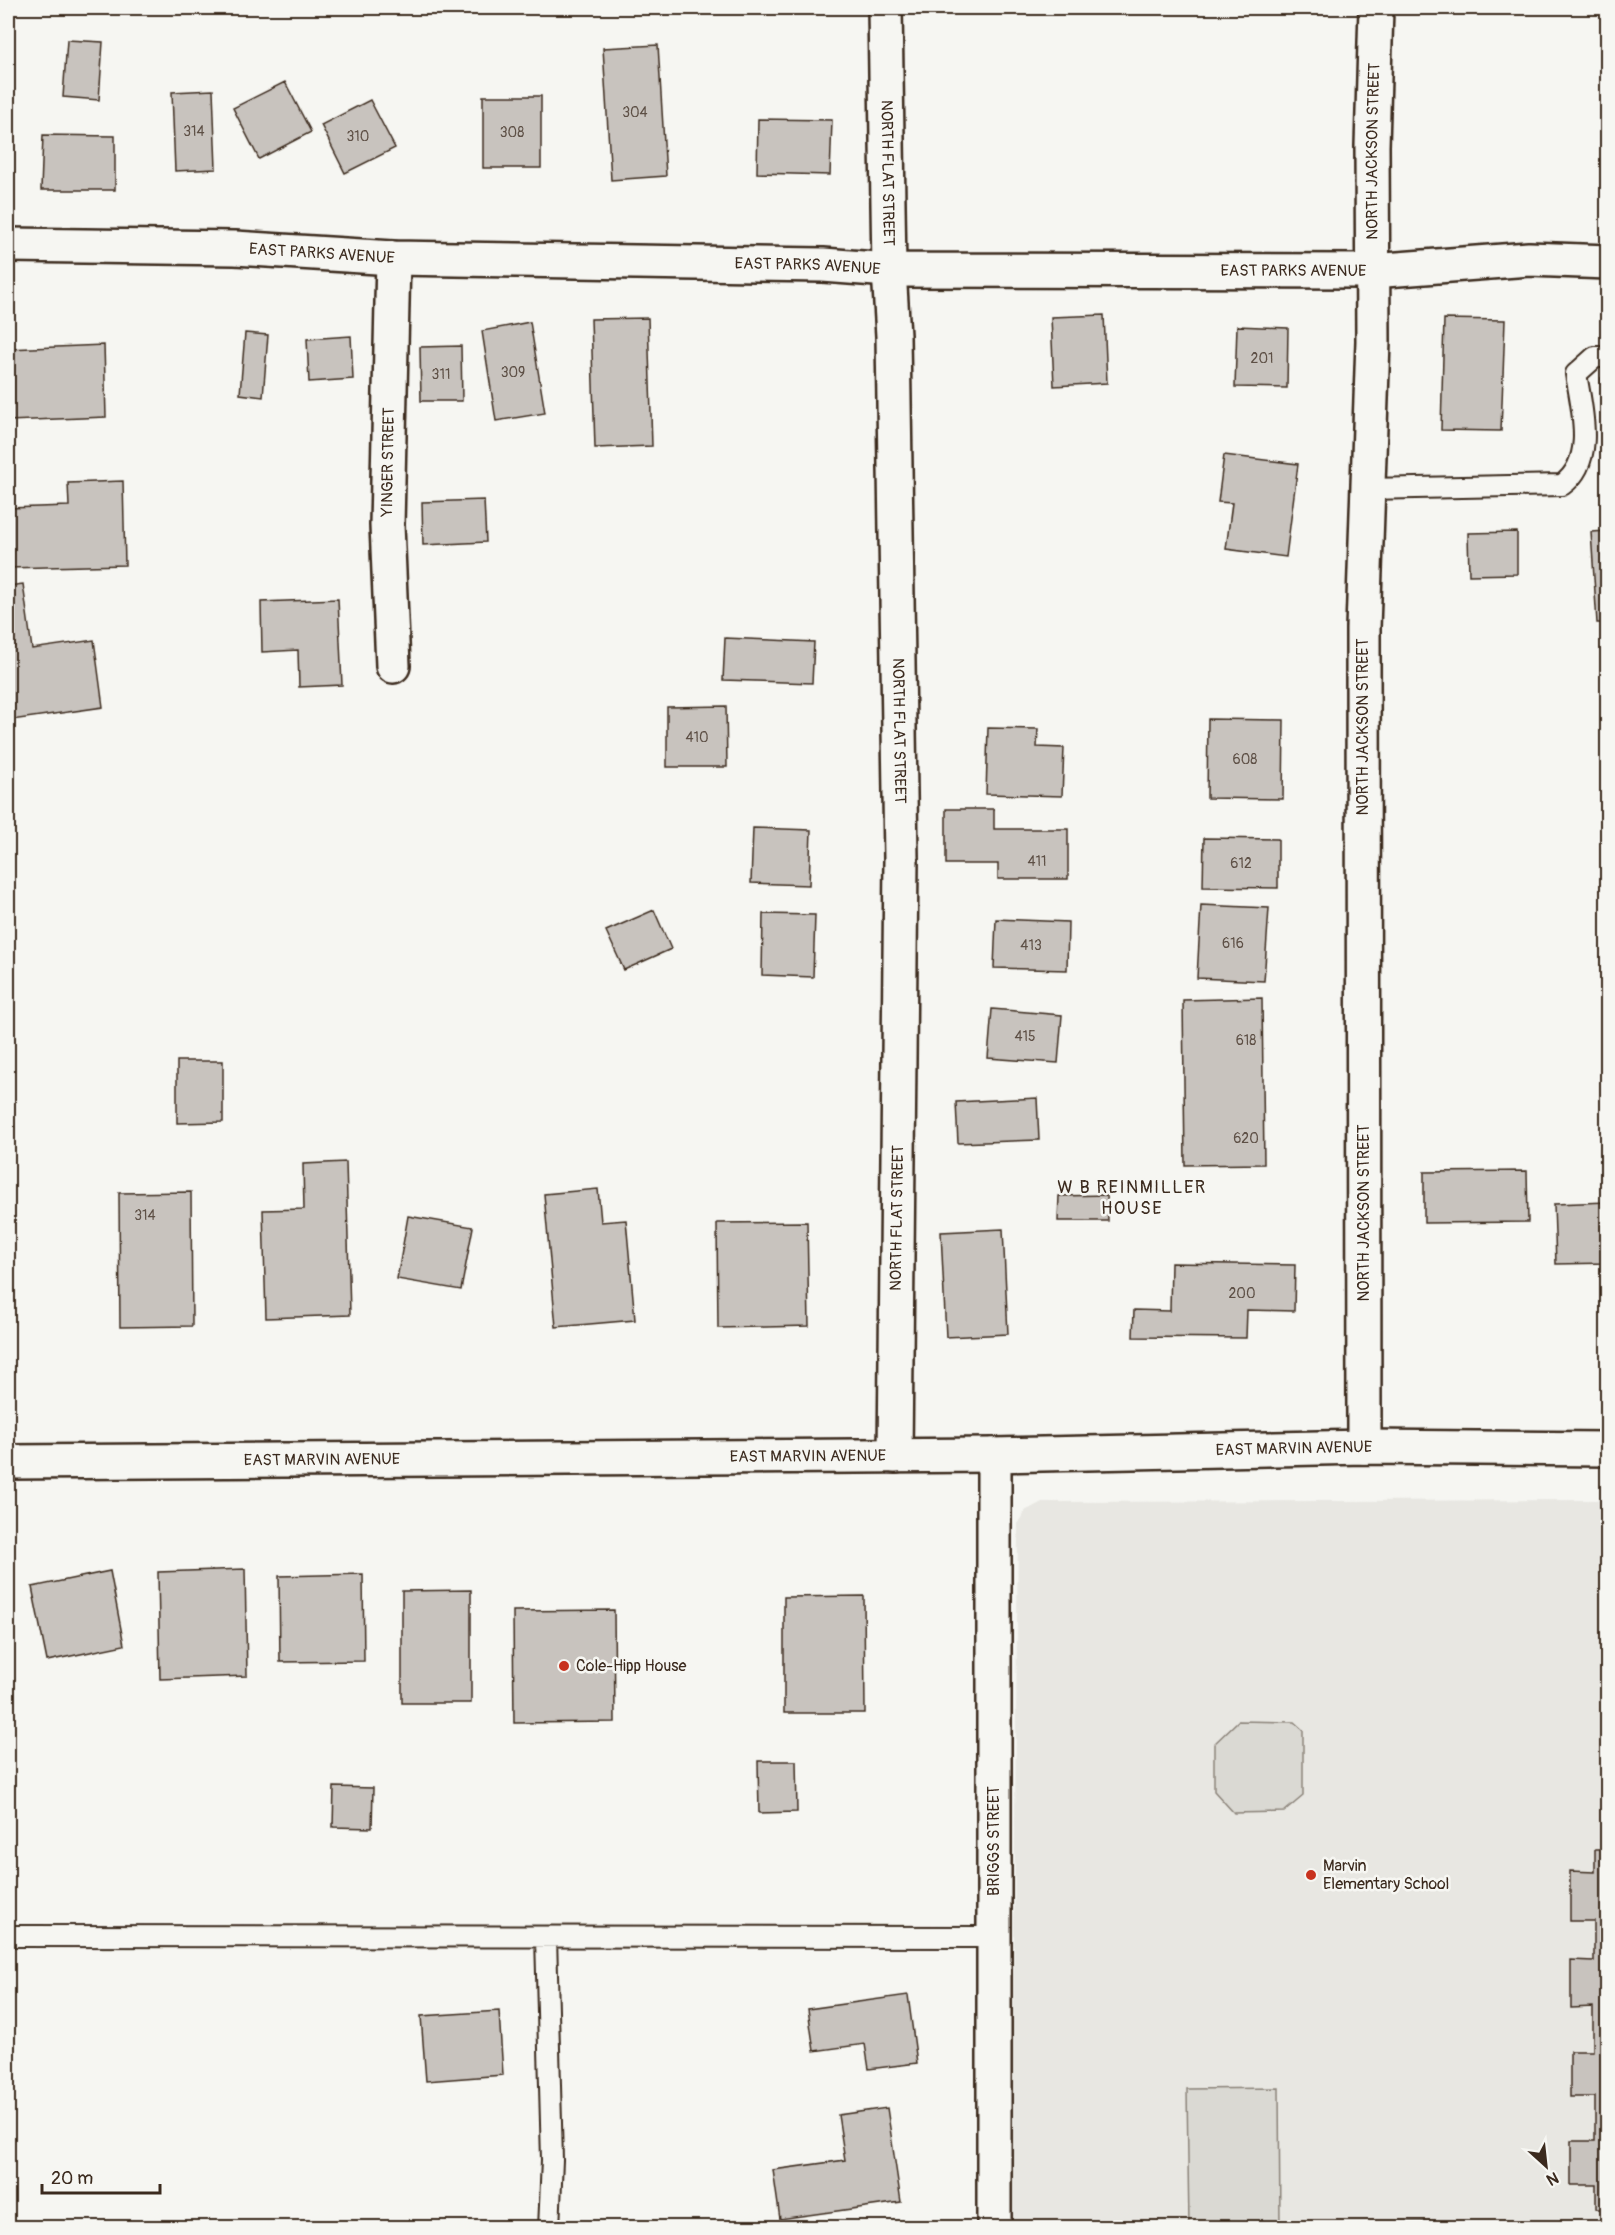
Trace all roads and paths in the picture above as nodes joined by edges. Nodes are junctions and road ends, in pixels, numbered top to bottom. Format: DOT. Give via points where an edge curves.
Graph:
graph roads {
  1 [pos="885,8"];
  2 [pos="1376,8"];
  3 [pos="8,245"];
  4 [pos="393,258"];
  5 [pos="1608,262"];
  6 [pos="889,270"];
  7 [pos="1372,271"];
  8 [pos="1608,357"];
  9 [pos="1368,489"];
  10 [pos="393,666"];
  11 [pos="1364,1447"];
  12 [pos="1608,1449"];
  13 [pos="994,1455"];
  14 [pos="895,1456"];
  15 [pos="8,1462"];
  16 [pos="8,1936"];
  17 [pos="546,1937"];
  18 [pos="994,1937"];
  19 [pos="552,2227"];
  20 [pos="994,2228"];
  1 -- 6 [label="street, NORTH FLAT STREET"];
  2 -- 7 [label="street, NORTH JACKSON STREET"];
  3 -- 4 [label="street, EAST PARKS AVENUE" via="235,248"];
  4 -- 6 [label="street, EAST PARKS AVENUE" via="811,265"];
  4 -- 10 [label="street, YINGER STREET" via="387,525"];
  5 -- 7 [label="street, EAST PARKS AVENUE" via="1529,259"];
  6 -- 7 [label="street, EAST PARKS AVENUE"];
  6 -- 14 [label="street, NORTH FLAT STREET" via="901,859"];
  7 -- 9 [label="street, NORTH JACKSON STREET"];
  8 -- 9 [label="lane" via="1595,357 1576,374 1584,422 1581,463 1562,485"];
  9 -- 11 [label="street, NORTH JACKSON STREET" via="1363,628"];
  11 -- 12 [label="street, EAST MARVIN AVENUE"];
  11 -- 13 [label="street, EAST MARVIN AVENUE"];
  13 -- 14 [label="street, EAST MARVIN AVENUE"];
  13 -- 18 [label="street, BRIGGS STREET"];
  14 -- 15 [label="street, EAST MARVIN AVENUE"];
  16 -- 17 [label="lane"];
  17 -- 18 [label="lane"];
  17 -- 19 [label="lane"];
  18 -- 20 [label="street, BRIGGS STREET"];
}
